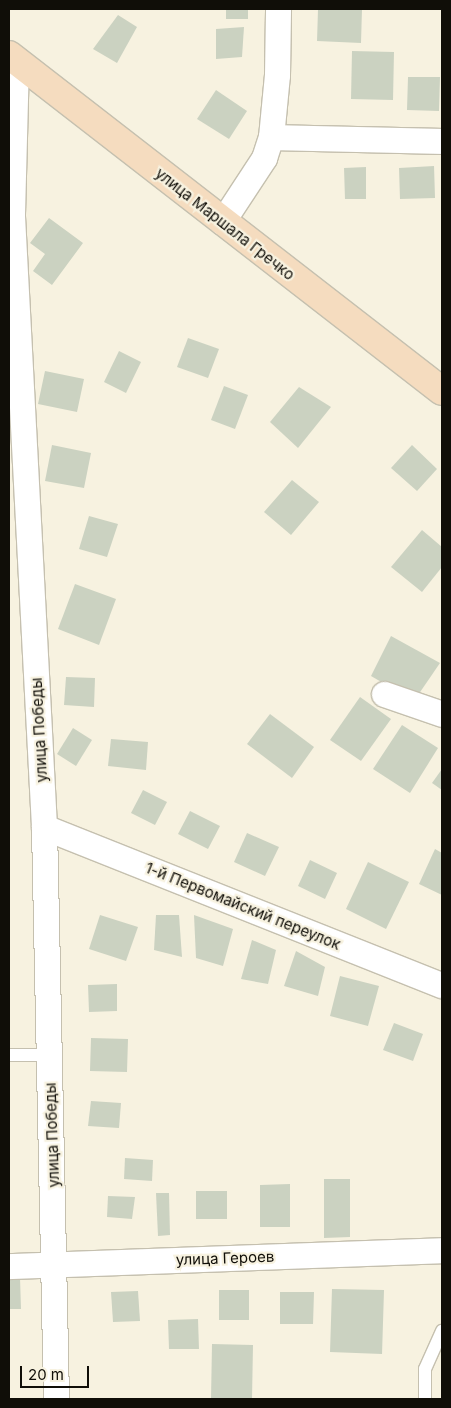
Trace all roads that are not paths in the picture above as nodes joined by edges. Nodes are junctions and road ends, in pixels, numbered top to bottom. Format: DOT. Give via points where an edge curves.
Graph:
graph roads {
  1 [pos="278,9"];
  2 [pos="13,58"];
  3 [pos="271,137"];
  4 [pos="442,141"];
  5 [pos="222,222"];
  6 [pos="442,391"];
  7 [pos="17,466"];
  8 [pos="384,694"];
  9 [pos="442,714"];
  10 [pos="44,827"];
  11 [pos="442,985"];
  12 [pos="9,1055"];
  13 [pos="50,1055"];
  14 [pos="442,1250"];
  15 [pos="55,1264"];
  16 [pos="9,1266"];
  17 [pos="442,1331"];
  18 [pos="56,1399"];
  19 [pos="425,1399"];
  1 -- 3 [label="street" via="278,75"];
  2 -- 5 [label="main road, улица Маршала Гречко"];
  2 -- 7 [label="street, улица Победы" via="12,216"];
  3 -- 4 [label="street"];
  3 -- 5 [label="street" via="264,158"];
  5 -- 6 [label="main road, улица Маршала Гречко"];
  7 -- 10 [label="street, улица Победы"];
  8 -- 9 [label="street"];
  10 -- 11 [label="street, 1-й Первомайский переулок"];
  10 -- 13 [label="street, улица Победы"];
  12 -- 13 [label="lane"];
  13 -- 15 [label="street, улица Победы"];
  14 -- 15 [label="street, улица Героев"];
  15 -- 16 [label="street, улица Героев"];
  15 -- 18 [label="street, улица Победы"];
  17 -- 19 [label="lane" via="425,1369"];
}
